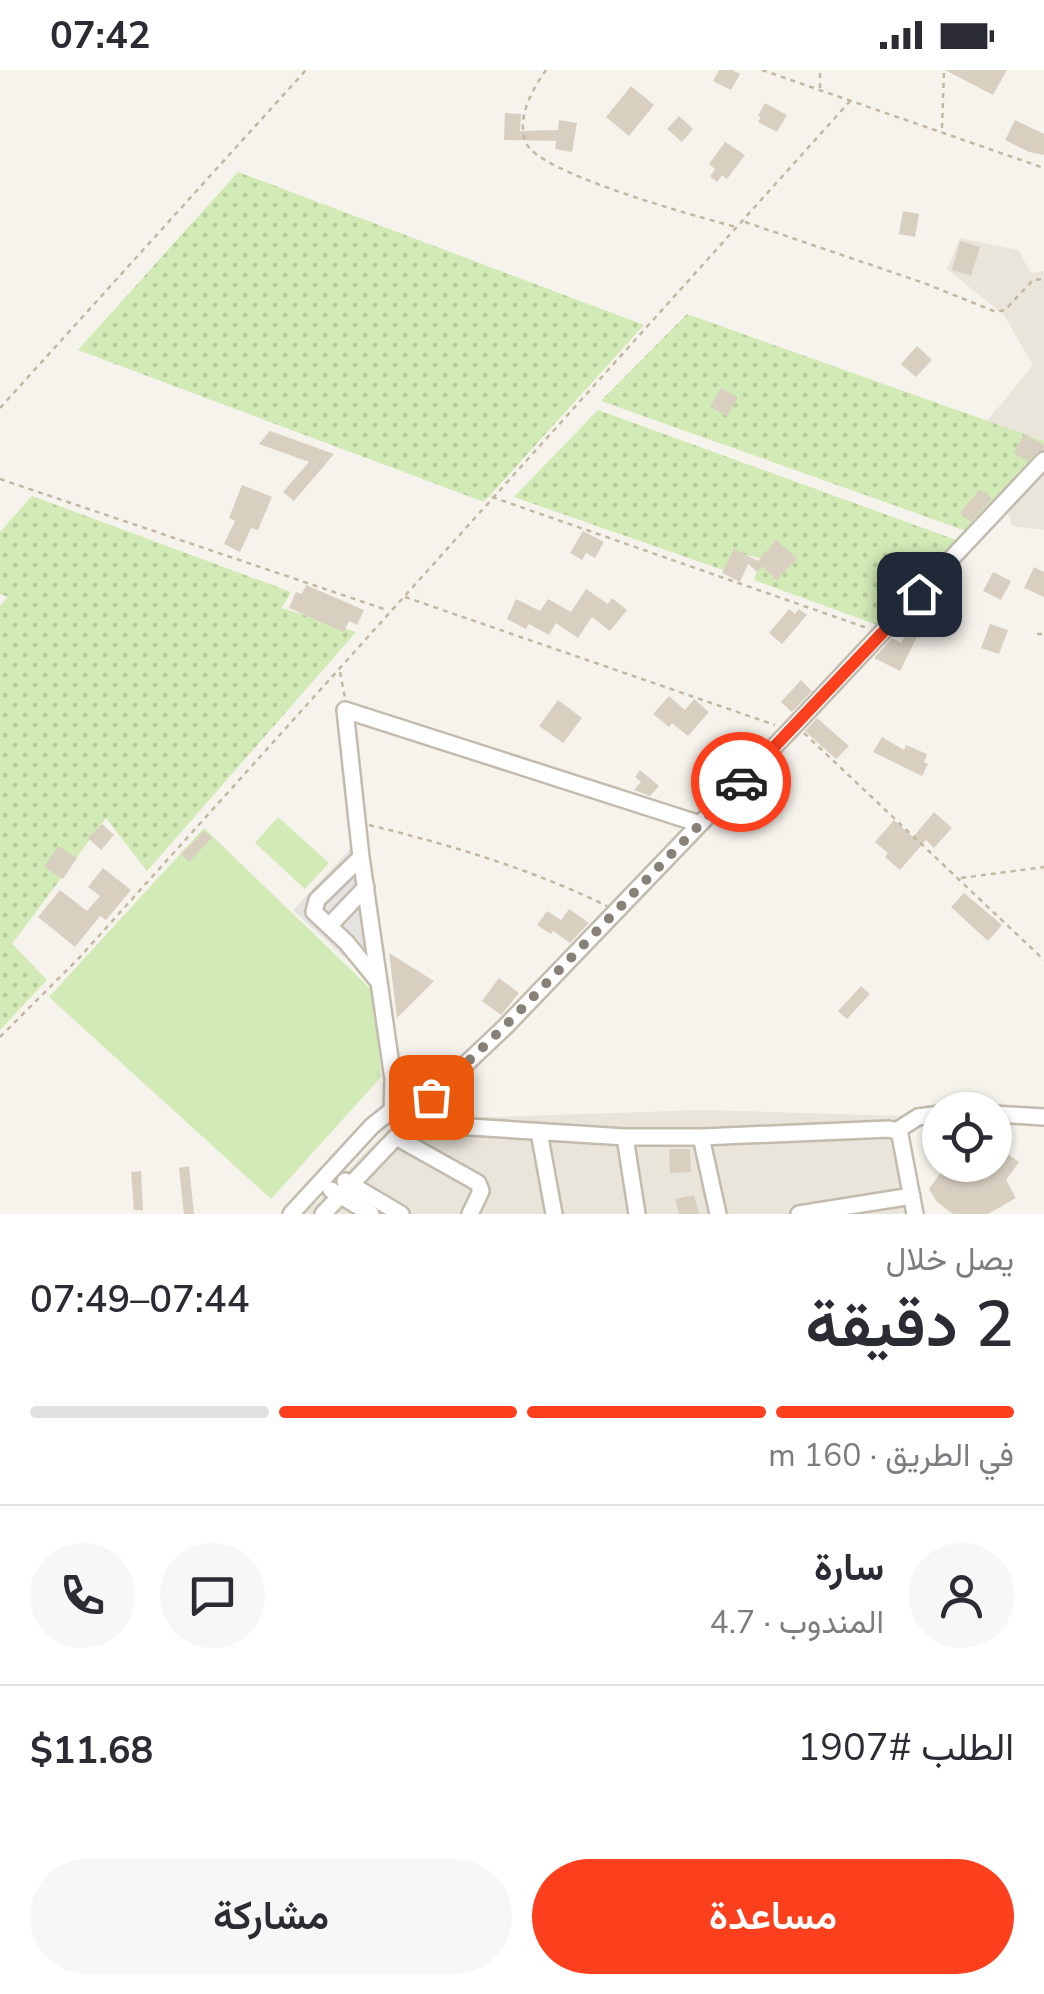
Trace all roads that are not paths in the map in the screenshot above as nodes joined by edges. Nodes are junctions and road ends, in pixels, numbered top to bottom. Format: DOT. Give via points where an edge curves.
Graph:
graph roads {
  1 [pos="1044,460"];
  2 [pos="700,824"];
  3 [pos="361,856"];
  4 [pos="366,887"];
  5 [pos="371,922"];
  6 [pos="329,926"];
  7 [pos="346,942"];
  8 [pos="378,981"];
  9 [pos="392,1110"];
  10 [pos="1012,1115"];
  11 [pos="922,1116"];
  12 [pos="1044,1117"];
  13 [pos="896,1131"];
  14 [pos="539,1132"];
  15 [pos="396,1137"];
  16 [pos="625,1137"];
  17 [pos="701,1137"];
  18 [pos="324,1177"];
  19 [pos="345,1190"];
  20 [pos="912,1196"];
  21 [pos="291,1214"];
  22 [pos="323,1214"];
  23 [pos="371,1214"];
  24 [pos="402,1214"];
  25 [pos="470,1214"];
  26 [pos="554,1214"];
  27 [pos="637,1214"];
  28 [pos="718,1214"];
  29 [pos="799,1214"];
  30 [pos="915,1214"];
  1 -- 2 [label="street"];
  2 -- 3 [label="street" via="345,710"];
  2 -- 9 [label="street" via="441,1089"];
  3 -- 4 [label="street"];
  3 -- 6 [label="street" via="314,904"];
  4 -- 5 [label="street"];
  4 -- 6 [label="street"];
  5 -- 7 [label="street"];
  5 -- 8 [label="street"];
  6 -- 7 [label="street"];
  7 -- 8 [label="street"];
  8 -- 9 [label="street"];
  9 -- 18 [label="street"];
  10 -- 12 [label="street"];
  11 -- 13 [label="street"];
  13 -- 17 [label="street"];
  13 -- 20 [label="street"];
  14 -- 15 [label="street" via="439,1125"];
  14 -- 16 [label="street"];
  14 -- 26 [label="street"];
  15 -- 19 [label="street"];
  15 -- 25 [label="street" via="478,1183"];
  16 -- 17 [label="street"];
  16 -- 27 [label="street"];
  17 -- 28 [label="street"];
  18 -- 19 [label="street"];
  18 -- 21 [label="street"];
  19 -- 22 [label="street"];
  19 -- 23 [label="street"];
  19 -- 24 [label="street"];
  20 -- 29 [label="street"];
  20 -- 30 [label="street"];
}
